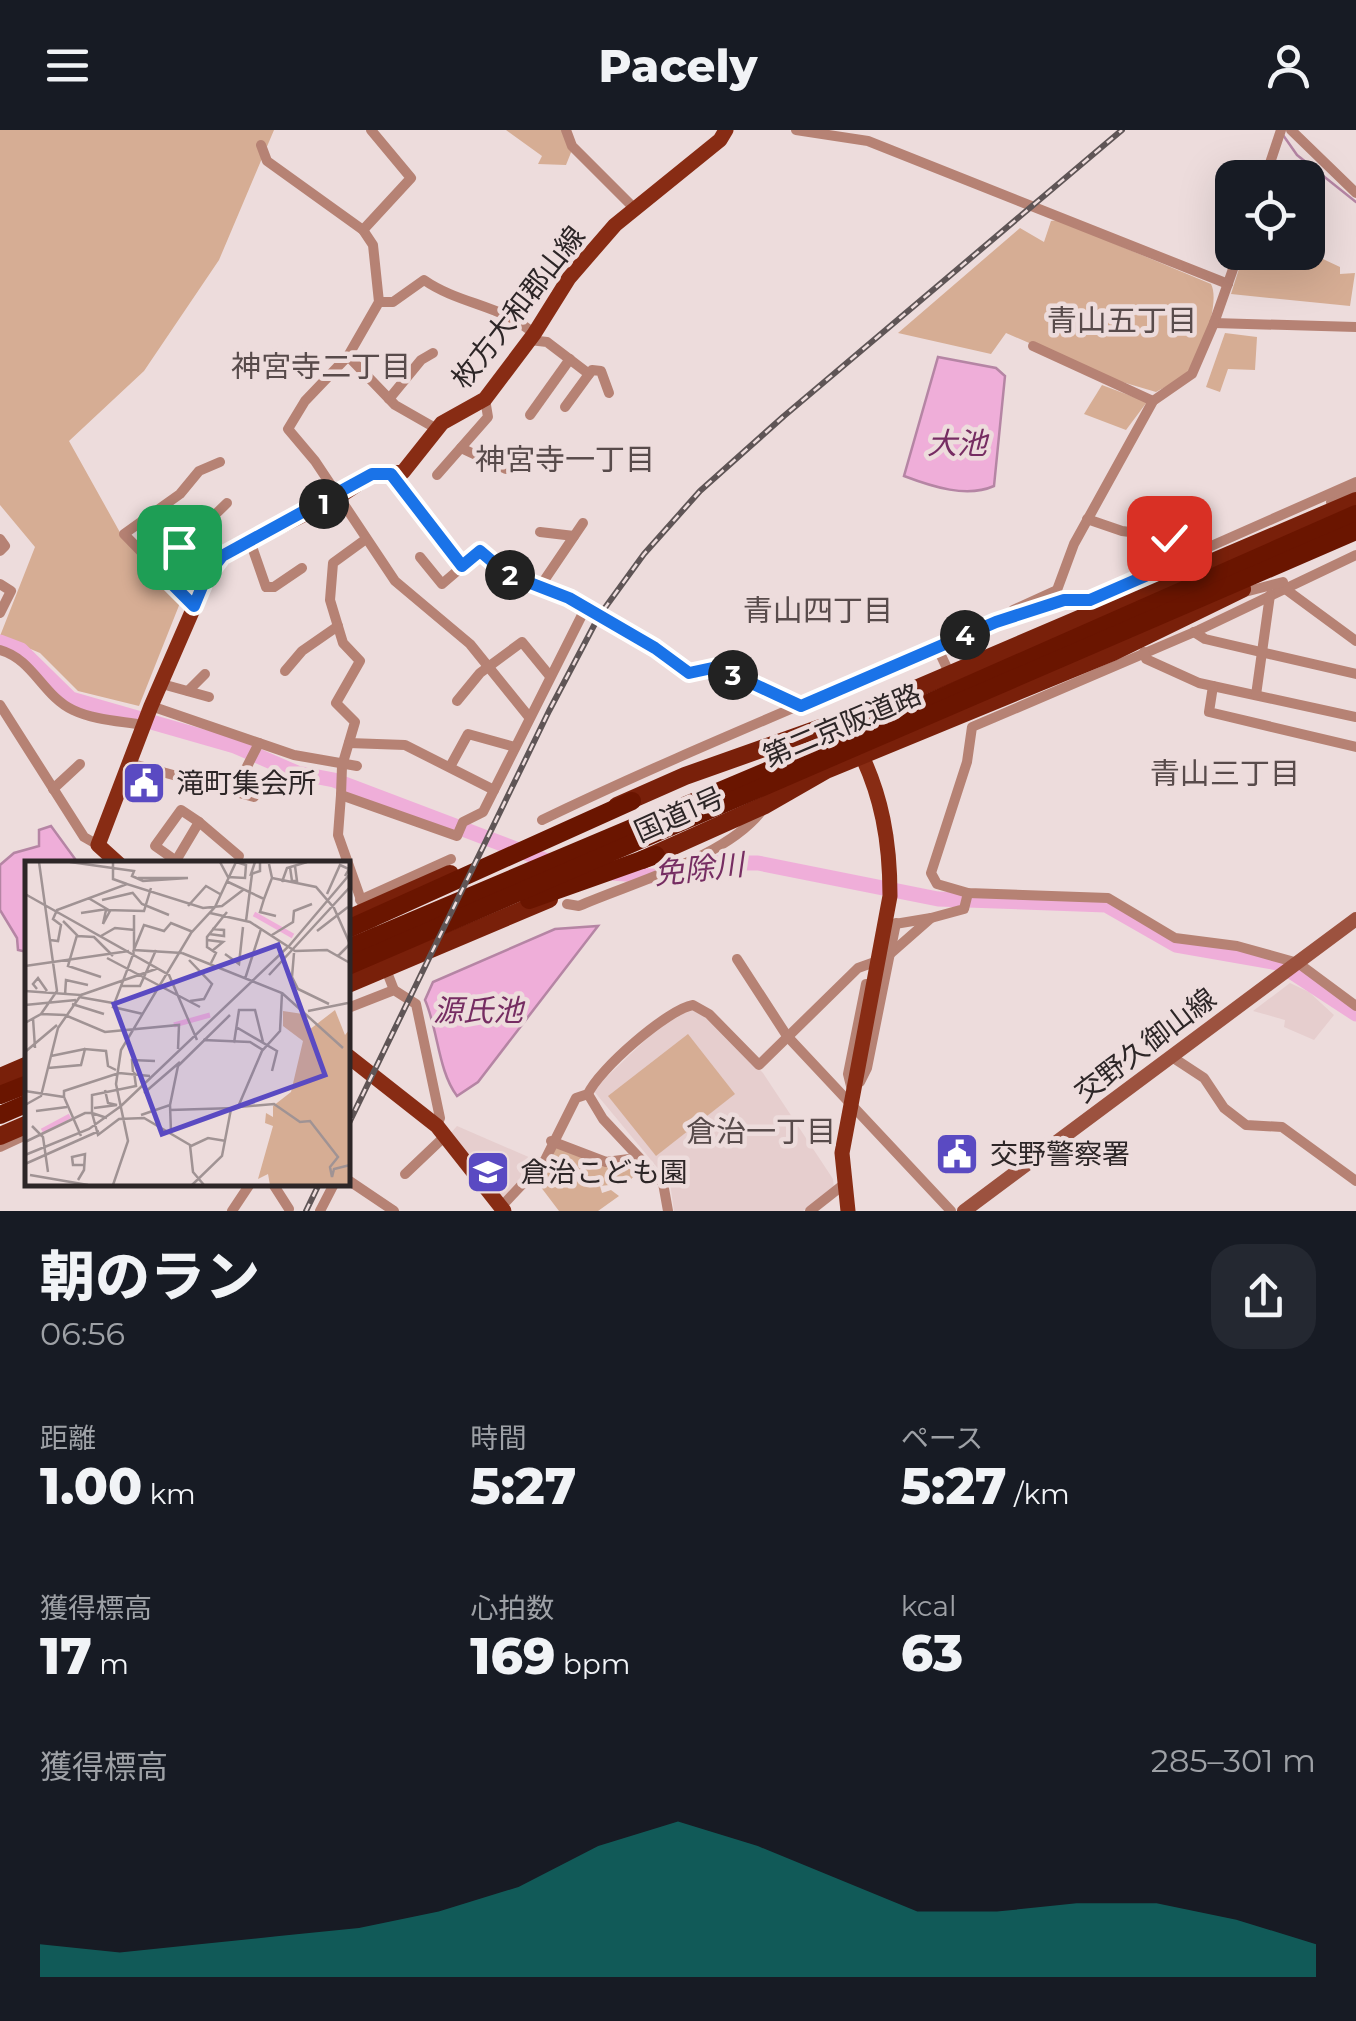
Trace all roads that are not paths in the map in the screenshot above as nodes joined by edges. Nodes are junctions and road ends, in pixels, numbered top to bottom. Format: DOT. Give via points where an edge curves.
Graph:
graph roads {
  1 [pos="370,130"];
  2 [pos="566,130"];
  3 [pos="726,130"];
  4 [pos="796,130"];
  5 [pos="1282,130"];
  6 [pos="1291,130"];
  7 [pos="261,145"];
  8 [pos="1271,160"];
  9 [pos="1356,193"];
  10 [pos="634,208"];
  11 [pos="363,230"];
  12 [pos="1233,270"];
  13 [pos="1228,284"];
  14 [pos="379,302"];
  15 [pos="1214,323"];
  16 [pos="1356,326"];
  17 [pos="532,338"];
  18 [pos="1033,346"];
  19 [pos="432,353"];
  20 [pos="348,356"];
  21 [pos="570,359"];
  22 [pos="588,374"];
  23 [pos="610,393"];
  24 [pos="389,398"];
  25 [pos="485,399"];
  26 [pos="1153,402"];
  27 [pos="565,407"];
  28 [pos="530,415"];
  29 [pos="438,429"];
  30 [pos="460,448"];
  31 [pos="220,462"];
  32 [pos="506,469"];
  33 [pos="391,474"];
  34 [pos="437,475"];
  35 [pos="1356,482"];
  36 [pos="1356,491"];
  37 [pos="337,498"];
  38 [pos="1356,501"];
  39 [pos="228,504"];
  40 [pos="1356,514"];
  41 [pos="1087,519"];
  42 [pos="583,523"];
  43 [pos="540,532"];
  44 [pos="1280,534"];
  45 [pos="1356,534"];
  46 [pos="574,536"];
  47 [pos="0,539"];
  48 [pos="366,539"];
  49 [pos="250,542"];
  50 [pos="0,550"];
  51 [pos="1356,555"];
  52 [pos="420,557"];
  53 [pos="462,566"];
  54 [pos="1186,566"];
  55 [pos="302,568"];
  56 [pos="158,570"];
  57 [pos="1322,571"];
  58 [pos="0,584"];
  59 [pos="539,588"];
  60 [pos="1284,588"];
  61 [pos="1270,594"];
  62 [pos="1227,596"];
  63 [pos="194,606"];
  64 [pos="585,609"];
  65 [pos="0,613"];
  66 [pos="1209,614"];
  67 [pos="996,622"];
  68 [pos="338,626"];
  69 [pos="1194,632"];
  70 [pos="1356,641"];
  71 [pos="938,647"];
  72 [pos="0,650"];
  73 [pos="1261,651"];
  74 [pos="1144,652"];
  75 [pos="492,666"];
  76 [pos="946,666"];
  77 [pos="285,671"];
  78 [pos="204,674"];
  79 [pos="1356,674"];
  80 [pos="549,675"];
  81 [pos="162,684"];
  82 [pos="1213,686"];
  83 [pos="188,691"];
  84 [pos="1256,696"];
  85 [pos="209,697"];
  86 [pos="457,701"];
  87 [pos="0,704"];
  88 [pos="801,706"];
  89 [pos="529,716"];
  90 [pos="146,717"];
  91 [pos="1356,718"];
  92 [pos="843,720"];
  93 [pos="348,743"];
  94 [pos="1356,746"];
  95 [pos="515,747"];
  96 [pos="256,750"];
  97 [pos="862,756"];
  98 [pos="129,763"];
  99 [pos="80,764"];
  100 [pos="452,765"];
  101 [pos="342,766"];
  102 [pos="357,766"];
  103 [pos="341,787"];
  104 [pos="54,789"];
  105 [pos="235,790"];
  106 [pos="494,790"];
  107 [pos="254,797"];
  108 [pos="632,801"];
  109 [pos="471,805"];
  110 [pos="765,806"];
  111 [pos="484,812"];
  112 [pos="542,820"];
  113 [pos="199,822"];
  114 [pos="98,846"];
  115 [pos="239,856"];
  116 [pos="450,859"];
  117 [pos="116,861"];
  118 [pos="174,861"];
  119 [pos="176,861"];
  120 [pos="349,861"];
  121 [pos="350,866"];
  122 [pos="968,893"];
  123 [pos="355,900"];
  124 [pos="567,904"];
  125 [pos="350,918"];
  126 [pos="931,918"];
  127 [pos="1356,919"];
  128 [pos="368,922"];
  129 [pos="350,929"];
  130 [pos="350,929"];
  131 [pos="891,929"];
  132 [pos="350,947"];
  133 [pos="890,954"];
  134 [pos="738,960"];
  135 [pos="872,962"];
  136 [pos="350,965"];
  137 [pos="1293,967"];
  138 [pos="350,979"];
  139 [pos="394,990"];
  140 [pos="1356,1006"];
  141 [pos="350,1007"];
  142 [pos="788,1036"];
  143 [pos="25,1057"];
  144 [pos="1172,1057"];
  145 [pos="354,1061"];
  146 [pos="25,1067"];
  147 [pos="0,1068"];
  148 [pos="0,1077"];
  149 [pos="25,1077"];
  150 [pos="25,1085"];
  151 [pos="0,1086"];
  152 [pos="588,1094"];
  153 [pos="0,1096"];
  154 [pos="852,1096"];
  155 [pos="25,1104"];
  156 [pos="0,1114"];
  157 [pos="25,1115"];
  158 [pos="25,1125"];
  159 [pos="0,1126"];
  160 [pos="441,1131"];
  161 [pos="25,1135"];
  162 [pos="0,1136"];
  163 [pos="551,1141"];
  164 [pos="0,1147"];
  165 [pos="405,1174"];
  166 [pos="350,1181"];
  167 [pos="1356,1181"];
  168 [pos="663,1183"];
  169 [pos="843,1185"];
  170 [pos="249,1186"];
  171 [pos="274,1186"];
  172 [pos="333,1186"];
  173 [pos="289,1209"];
  174 [pos="503,1209"];
  175 [pos="232,1211"];
  176 [pos="320,1211"];
  177 [pos="394,1211"];
  178 [pos="668,1211"];
  179 [pos="810,1211"];
  180 [pos="848,1211"];
  181 [pos="951,1211"];
  182 [pos="964,1211"];
  1 -- 11 [label="street" via="411,178"];
  2 -- 10 [label="street" via="572,146"];
  3 -- 10 [label="main road, 枚方大和郡山線"];
  4 -- 13 [label="street" via="868,141"];
  5 -- 8 [label="street"];
  6 -- 9 [label="street"];
  7 -- 11 [label="street" via="266,161"];
  10 -- 17 [label="main road, 枚方大和郡山線" via="569,278"];
  11 -- 14 [label="street" via="373,245"];
  12 -- 13 [label="street"];
  13 -- 15 [label="street"];
  14 -- 17 [label="street" via="393,302 424,280 479,308 514,315"];
  14 -- 20 [label="street"];
  15 -- 16 [label="street"];
  15 -- 26 [label="street" via="1192,374"];
  17 -- 21 [label="street"];
  17 -- 25 [label="main road, 枚方大和郡山線"];
  18 -- 26 [label="street"];
  19 -- 24 [label="street"];
  20 -- 24 [label="street"];
  20 -- 37 [label="street" via="288,430"];
  21 -- 22 [label="street"];
  21 -- 28 [label="street"];
  22 -- 23 [label="street" via="601,371"];
  22 -- 27 [label="street"];
  24 -- 29 [label="street"];
  25 -- 29 [label="main road, 枚方大和郡山線"];
  25 -- 30 [label="street" via="488,417"];
  26 -- 41 [label="street"];
  29 -- 33 [label="main road, 枚方大和郡山線" via="403,472"];
  30 -- 32 [label="street"];
  30 -- 34 [label="street"];
  31 -- 56 [label="street" via="199,471 180,494 124,534"];
  33 -- 37 [label="main road, 枚方大和郡山線" via="372,474"];
  33 -- 53 [label="street"];
  35 -- 54 [label="street"];
  36 -- 44 [label="street" via="1294,519"];
  37 -- 48 [label="street"];
  37 -- 49 [label="main road, 枚方大和郡山線"];
  38 -- 44 [label="highway, 国道1号"];
  39 -- 56 [label="street"];
  40 -- 132 [label="highway, 第二京阪道路"];
  41 -- 54 [label="street" via="1169,538"];
  41 -- 67 [label="street" via="1056,590"];
  42 -- 46 [label="street"];
  43 -- 46 [label="street"];
  44 -- 54 [label="highway, 国道1号"];
  45 -- 62 [label="highway, 国道1号"];
  45 -- 136 [label="highway, 第二京阪道路"];
  46 -- 59 [label="street"];
  47 -- 50 [label="street"];
  48 -- 68 [label="street" via="333,563 328,586"];
  48 -- 75 [label="street" via="394,581"];
  49 -- 55 [label="street" via="266,588"];
  49 -- 63 [label="main road, 枚方大和郡山線" via="212,568"];
  51 -- 57 [label="street"];
  52 -- 53 [label="street" via="442,584"];
  53 -- 59 [label="street" via="480,551 507,574"];
  54 -- 66 [label="street"];
  54 -- 67 [label="street" via="1090,600 1064,600"];
  54 -- 92 [label="highway, 国道1号"];
  56 -- 63 [label="street"];
  57 -- 60 [label="street"];
  57 -- 62 [label="street"];
  58 -- 65 [label="street" via="11,591"];
  59 -- 64 [label="street"];
  60 -- 61 [label="street"];
  60 -- 70 [label="street"];
  61 -- 66 [label="street"];
  61 -- 73 [label="street"];
  62 -- 66 [label="highway, 国道1号"];
  63 -- 81 [label="main road, 枚方大和郡山線"];
  64 -- 80 [label="street"];
  64 -- 88 [label="street" via="689,673 717,667"];
  66 -- 69 [label="street"];
  66 -- 97 [label="highway, 国道1号"];
  67 -- 71 [label="street"];
  68 -- 77 [label="street"];
  68 -- 93 [label="street" via="360,660 336,703 355,722"];
  69 -- 73 [label="street"];
  69 -- 74 [label="street"];
  71 -- 76 [label="street"];
  71 -- 88 [label="street"];
  72 -- 90 [label="street" via="36,672 71,709"];
  73 -- 79 [label="street"];
  73 -- 84 [label="street"];
  74 -- 82 [label="street" via="1146,659"];
  74 -- 122 [label="street" via="972,727 931,873 937,884"];
  75 -- 80 [label="street" via="522,642"];
  75 -- 86 [label="street"];
  75 -- 89 [label="street"];
  78 -- 83 [label="street"];
  80 -- 89 [label="street"];
  81 -- 83 [label="street"];
  81 -- 90 [label="main road, 枚方大和郡山線"];
  82 -- 84 [label="street"];
  82 -- 94 [label="street" via="1209,712"];
  83 -- 85 [label="street"];
  84 -- 91 [label="street"];
  87 -- 104 [label="street"];
  88 -- 112 [label="street" via="686,751"];
  89 -- 95 [label="street"];
  90 -- 96 [label="street"];
  90 -- 98 [label="main road, 枚方大和郡山線"];
  92 -- 97 [label="main road"];
  92 -- 108 [label="highway, 国道1号"];
  93 -- 100 [label="street" via="405,745"];
  93 -- 101 [label="street"];
  95 -- 100 [label="street" via="468,734"];
  95 -- 106 [label="street"];
  96 -- 101 [label="street"];
  96 -- 105 [label="street"];
  97 -- 110 [label="highway, 国道1号"];
  97 -- 131 [label="main road" via="881,806"];
  98 -- 105 [label="street"];
  98 -- 114 [label="main road, 枚方大和郡山線"];
  99 -- 104 [label="street"];
  100 -- 106 [label="street"];
  101 -- 102 [label="street"];
  101 -- 103 [label="street"];
  103 -- 111 [label="street" via="457,836 462,824"];
  103 -- 120 [label="street" via="338,836"];
  104 -- 114 [label="street" via="84,837"];
  105 -- 107 [label="street"];
  106 -- 111 [label="street"];
  108 -- 125 [label="highway, 国道1号"];
  108 -- 129 [label="highway"];
  109 -- 111 [label="street"];
  110 -- 124 [label="street" via="747,831 578,906"];
  110 -- 138 [label="highway, 国道1号"];
  113 -- 115 [label="street"];
  113 -- 118 [label="street" via="182,810 155,846"];
  113 -- 119 [label="street"];
  114 -- 117 [label="main road"];
  116 -- 123 [label="street"];
  121 -- 123 [label="street"];
  122 -- 126 [label="street" via="964,909"];
  122 -- 137 [label="street" via="1108,898 1175,938 1237,946"];
  123 -- 128 [label="street"];
  126 -- 131 [label="street"];
  126 -- 133 [label="street"];
  127 -- 137 [label="main road, 交野久御山線"];
  128 -- 130 [label="street"];
  128 -- 139 [label="street"];
  131 -- 133 [label="street"];
  131 -- 135 [label="street" via="880,927"];
  131 -- 154 [label="main road"];
  133 -- 154 [label="street" via="867,1068"];
  134 -- 142 [label="street"];
  135 -- 142 [label="street"];
  135 -- 154 [label="street" via="848,1074"];
  137 -- 140 [label="street"];
  137 -- 144 [label="main road, 交野久御山線"];
  139 -- 141 [label="street"];
  139 -- 160 [label="street" via="416,1004"];
  142 -- 152 [label="street" via="759,1065 709,1014 686,1006 656,1024"];
  142 -- 154 [label="street"];
  143 -- 147 [label="street"];
  144 -- 167 [label="street" via="1204,1078 1224,1108 1246,1124 1282,1127"];
  144 -- 182 [label="main road, 交野久御山線"];
  145 -- 160 [label="main road"];
  146 -- 148 [label="highway"];
  149 -- 151 [label="highway"];
  150 -- 153 [label="highway"];
  152 -- 163 [label="street" via="576,1098"];
  152 -- 168 [label="street"];
  154 -- 169 [label="main road"];
  154 -- 181 [label="street"];
  155 -- 156 [label="highway"];
  157 -- 159 [label="highway"];
  158 -- 162 [label="highway"];
  160 -- 165 [label="street"];
  160 -- 174 [label="main road"];
  161 -- 164 [label="street"];
  163 -- 168 [label="street" via="606,1162 628,1160 658,1186"];
  163 -- 174 [label="street" via="545,1160"];
  166 -- 177 [label="street"];
  168 -- 178 [label="street"];
  169 -- 179 [label="street"];
  169 -- 180 [label="main road"];
  170 -- 175 [label="street"];
  171 -- 173 [label="street"];
  172 -- 176 [label="street"];
}
